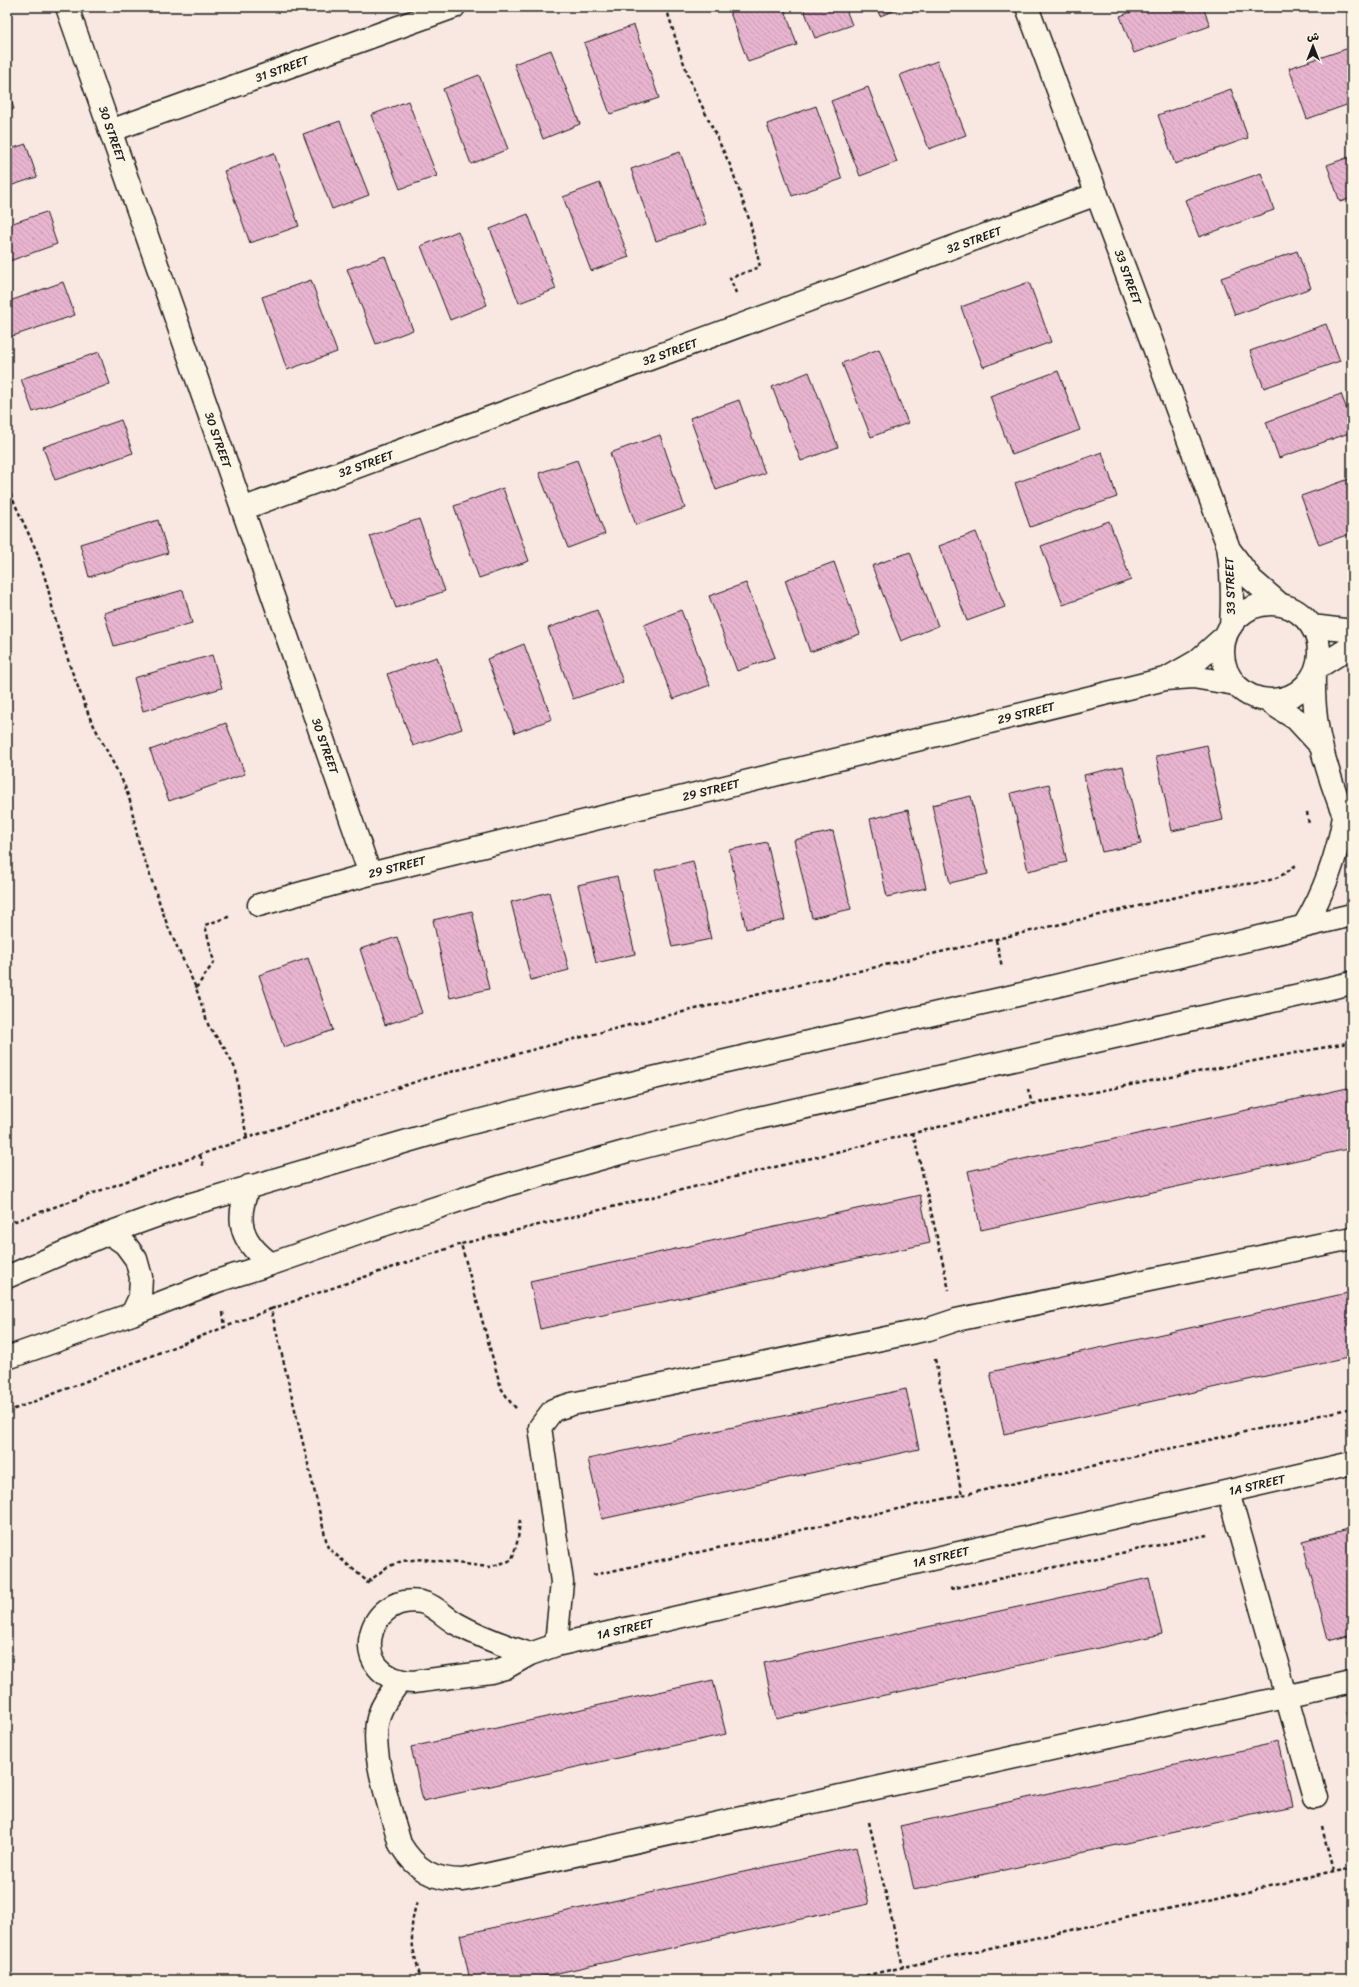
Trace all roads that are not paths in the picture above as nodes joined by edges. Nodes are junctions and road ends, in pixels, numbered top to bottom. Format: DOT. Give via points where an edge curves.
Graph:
graph roads {
  1 [pos="67,7"];
  2 [pos="454,7"];
  3 [pos="1028,7"];
  4 [pos="110,131"];
  5 [pos="1097,194"];
  6 [pos="242,509"];
  7 [pos="1228,546"];
  8 [pos="1281,604"];
  9 [pos="1312,626"];
  10 [pos="1228,631"];
  11 [pos="1352,631"];
  12 [pos="1352,646"];
  13 [pos="1316,671"];
  14 [pos="1165,679"];
  15 [pos="1235,684"];
  16 [pos="1266,700"];
  17 [pos="1320,745"];
  18 [pos="1348,825"];
  19 [pos="370,874"];
  20 [pos="259,905"];
  21 [pos="1352,915"];
  22 [pos="1304,926"];
  23 [pos="1352,983"];
  24 [pos="249,1186"];
  25 [pos="109,1233"];
  26 [pos="1352,1238"];
  27 [pos="271,1264"];
  28 [pos="7,1277"];
  29 [pos="132,1314"];
  30 [pos="7,1358"];
  31 [pos="1352,1463"];
  32 [pos="1228,1492"];
  33 [pos="556,1645"];
  34 [pos="530,1654"];
  35 [pos="400,1681"];
  36 [pos="1352,1682"];
  37 [pos="1287,1696"];
  38 [pos="1315,1797"];
  1 -- 4 [label="street, 30 STREET"];
  2 -- 4 [label="street, 31 STREET"];
  3 -- 5 [label="street, 33 STREET"];
  4 -- 6 [label="street, 30 STREET"];
  5 -- 6 [label="street, 32 STREET"];
  5 -- 7 [label="street, 33 STREET"];
  6 -- 19 [label="street, 30 STREET"];
  7 -- 8 [label="street, 33 STREET" via="1252,580"];
  7 -- 10 [label="street, 33 STREET" via="1233,599"];
  8 -- 9 [label="street" via="1299,613"];
  8 -- 10 [label="street" via="1252,607 1240,614"];
  9 -- 11 [label="street"];
  9 -- 13 [label="street" via="1320,654"];
  10 -- 14 [label="street, 29 STREET" via="1197,661"];
  10 -- 15 [label="street" via="1223,649 1224,662"];
  12 -- 13 [label="street"];
  13 -- 16 [label="street" via="1306,686 1294,694 1281,699"];
  13 -- 17 [label="street" via="1314,710"];
  14 -- 15 [label="street, 29 STREET" via="1193,677"];
  14 -- 19 [label="street, 29 STREET"];
  15 -- 16 [label="street" via="1244,692"];
  16 -- 17 [label="street" via="1296,719"];
  17 -- 18 [label="street"];
  18 -- 22 [label="street" via="1316,906"];
  19 -- 20 [label="street, 29 STREET"];
  21 -- 22 [label="street"];
  22 -- 24 [label="street" via="1001,999 555,1101"];
  23 -- 27 [label="street" via="754,1119 628,1151 503,1186"];
  24 -- 25 [label="street"];
  24 -- 27 [label="street" via="242,1203 241,1221 246,1239 257,1254"];
  25 -- 28 [label="street"];
  25 -- 29 [label="street" via="125,1244 136,1259 141,1278 140,1297"];
  26 -- 33 [label="street" via="956,1320 929,1329 553,1410 540,1427 562,1582"];
  27 -- 29 [label="street" via="217,1281"];
  29 -- 30 [label="street"];
  31 -- 32 [label="street, 1A STREET"];
  32 -- 33 [label="street, 1A STREET"];
  32 -- 37 [label="street"];
  33 -- 34 [label="street, 1A STREET"];
  34 -- 35 [label="street, 1A STREET" via="505,1668 491,1672 413,1682"];
  34 -- 35 [label="street, 1A STREET" via="502,1645 456,1624 433,1606 421,1602 408,1602 395,1605 384,1612 371,1633 369,1646 371,1658 378,1668"];
  35 -- 37 [label="street" via="379,1714 375,1731 375,1749 400,1844 408,1857 420,1868 433,1876 448,1880 463,1880"];
  36 -- 37 [label="street"];
  37 -- 38 [label="street"];
}
